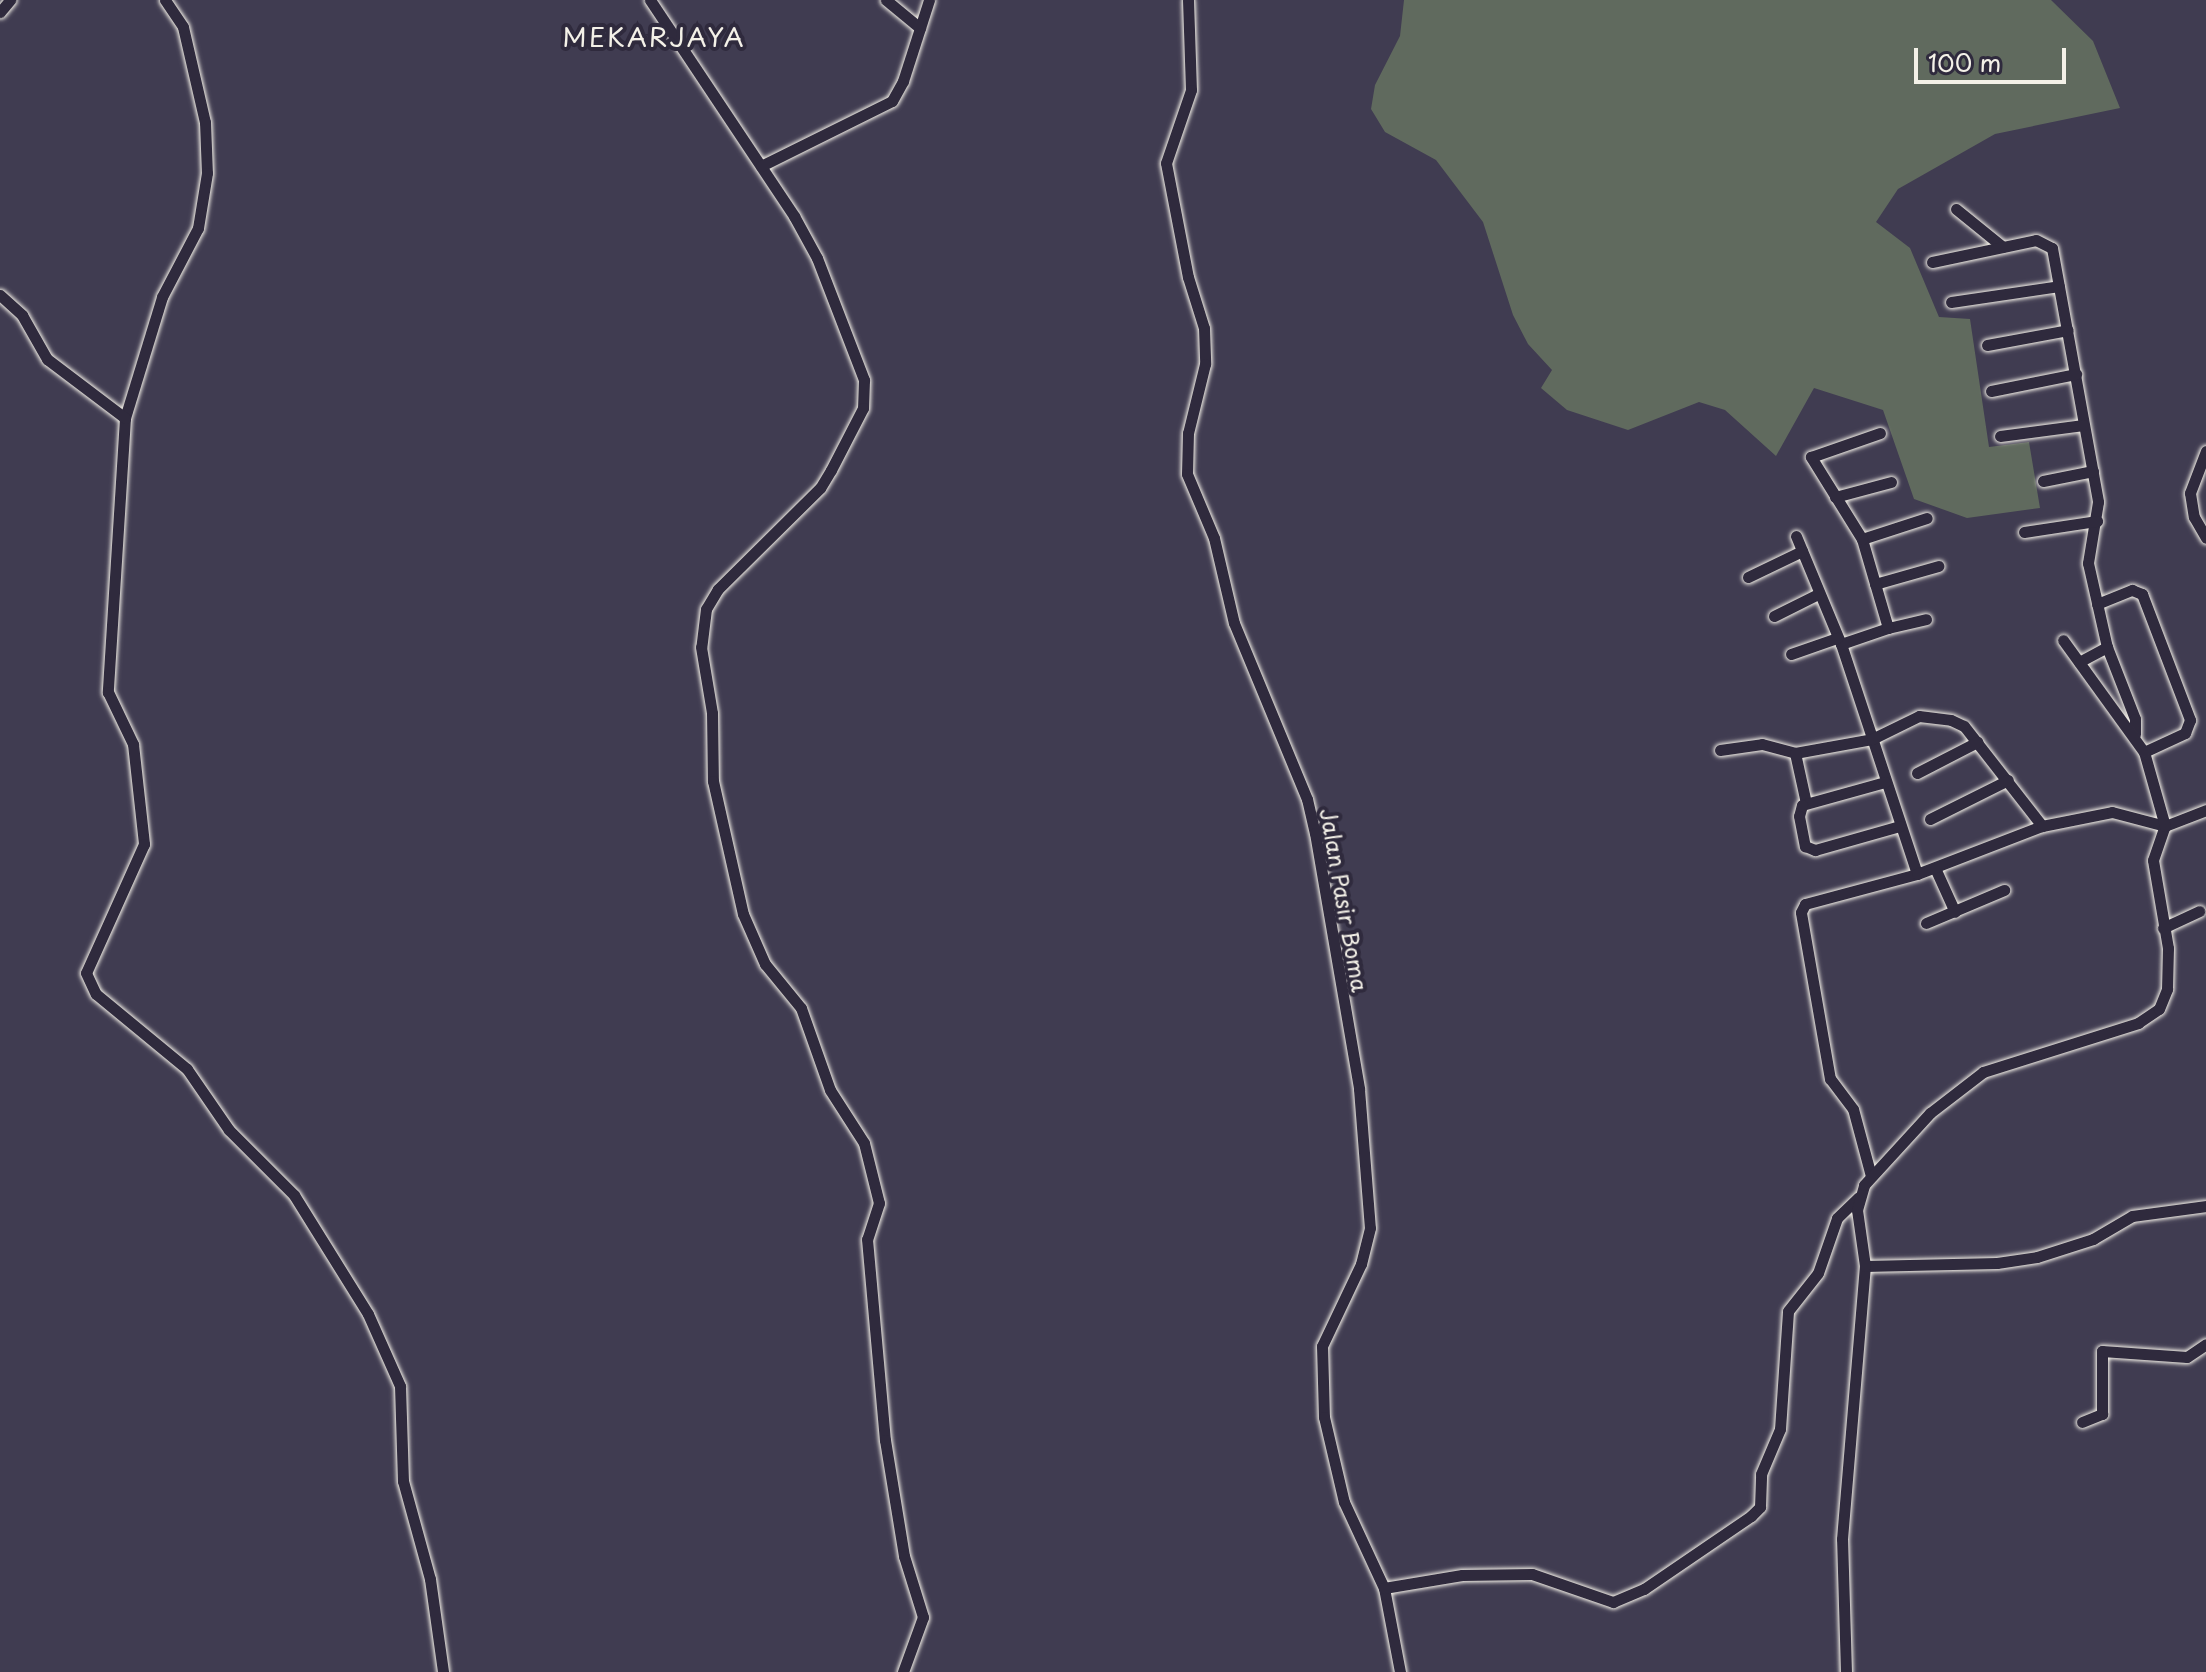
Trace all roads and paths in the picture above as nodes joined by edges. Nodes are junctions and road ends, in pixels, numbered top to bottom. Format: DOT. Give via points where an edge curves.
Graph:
graph roads {
  1 [pos="10,0"];
  2 [pos="165,0"];
  3 [pos="650,0"];
  4 [pos="886,0"];
  5 [pos="929,0"];
  6 [pos="1188,0"];
  7 [pos="0,12"];
  8 [pos="920,28"];
  9 [pos="761,166"];
  10 [pos="1956,209"];
  11 [pos="2003,247"];
  12 [pos="1932,262"];
  13 [pos="2059,286"];
  14 [pos="0,295"];
  15 [pos="1951,302"];
  16 [pos="2068,330"];
  17 [pos="1987,345"];
  18 [pos="2076,374"];
  19 [pos="1991,391"];
  20 [pos="125,418"];
  21 [pos="2083,425"];
  22 [pos="1880,433"];
  23 [pos="2000,436"];
  24 [pos="2206,451"];
  25 [pos="2093,471"];
  26 [pos="2043,481"];
  27 [pos="1891,482"];
  28 [pos="1835,497"];
  29 [pos="1927,518"];
  30 [pos="2097,521"];
  31 [pos="2024,532"];
  32 [pos="1796,536"];
  33 [pos="2206,538"];
  34 [pos="1862,539"];
  35 [pos="1802,551"];
  36 [pos="1938,566"];
  37 [pos="1748,577"];
  38 [pos="1875,584"];
  39 [pos="1818,594"];
  40 [pos="2097,604"];
  41 [pos="1774,616"];
  42 [pos="1926,619"];
  43 [pos="1888,628"];
  44 [pos="2063,640"];
  45 [pos="1839,641"];
  46 [pos="2107,647"];
  47 [pos="1791,654"];
  48 [pos="2079,662"];
  49 [pos="2135,734"];
  50 [pos="1872,739"];
  51 [pos="1977,742"];
  52 [pos="1720,750"];
  53 [pos="2144,752"];
  54 [pos="1795,753"];
  55 [pos="1917,773"];
  56 [pos="2008,780"];
  57 [pos="1885,782"];
  58 [pos="1806,803"];
  59 [pos="2206,810"];
  60 [pos="1930,819"];
  61 [pos="1900,826"];
  62 [pos="2042,826"];
  63 [pos="2165,826"];
  64 [pos="1935,868"];
  65 [pos="1917,874"];
  66 [pos="2004,890"];
  67 [pos="2199,911"];
  68 [pos="1955,912"];
  69 [pos="1926,923"];
  70 [pos="2163,928"];
  71 [pos="1871,1176"];
  72 [pos="1859,1197"];
  73 [pos="2206,1206"];
  74 [pos="1865,1266"];
  75 [pos="2206,1344"];
  76 [pos="2082,1422"];
  77 [pos="1384,1588"];
  78 [pos="443,1672"];
  79 [pos="903,1672"];
  80 [pos="1400,1672"];
  81 [pos="1846,1672"];
  1 -- 7 [label="street"];
  2 -- 20 [label="street" via="183,27 189,51 205,122 207,173 198,228 162,297"];
  3 -- 9 [label="street"];
  4 -- 8 [label="street"];
  5 -- 8 [label="street"];
  6 -- 77 [label="street, Jalan Pasir Boma" via="1191,90 1166,163 1188,277 1204,328 1205,364 1188,433 1187,474 1214,538 1234,623 1307,799 1315,833 1359,1089 1370,1228 1361,1264 1322,1346 1324,1417 1344,1502"];
  8 -- 9 [label="street" via="892,101"];
  9 -- 79 [label="street" via="817,258 860,367 865,400 820,488 735,571 706,609 701,647 712,713 713,781 748,927 765,964 801,1008 830,1090 864,1143 879,1203 867,1239 885,1440 904,1556 923,1617"];
  10 -- 11 [label="street"];
  11 -- 12 [label="street"];
  11 -- 13 [label="street" via="2036,240 2048,244"];
  13 -- 15 [label="street"];
  13 -- 16 [label="street"];
  14 -- 20 [label="street" via="22,315 47,359"];
  16 -- 17 [label="street"];
  16 -- 18 [label="street"];
  18 -- 19 [label="street"];
  18 -- 21 [label="street"];
  20 -- 78 [label="street" via="108,683 133,744 144,844 86,973 96,994 187,1069 229,1130 294,1195 368,1314 400,1386 403,1481 430,1579"];
  21 -- 23 [label="street"];
  21 -- 25 [label="street"];
  22 -- 28 [label="street" via="1813,454 1812,464"];
  24 -- 33 [label="street" via="2190,493 2194,517"];
  25 -- 26 [label="street"];
  25 -- 30 [label="street"];
  27 -- 28 [label="street"];
  28 -- 34 [label="street"];
  29 -- 34 [label="street"];
  30 -- 31 [label="street"];
  30 -- 40 [label="street" via="2088,563"];
  32 -- 35 [label="street"];
  34 -- 38 [label="street"];
  35 -- 37 [label="street"];
  35 -- 39 [label="street"];
  36 -- 38 [label="street"];
  38 -- 43 [label="street"];
  39 -- 41 [label="street"];
  39 -- 45 [label="street"];
  40 -- 46 [label="street"];
  40 -- 53 [label="street" via="2132,590 2142,594 2190,720 2185,733"];
  42 -- 43 [label="street"];
  43 -- 45 [label="street"];
  44 -- 48 [label="street"];
  45 -- 47 [label="street"];
  45 -- 50 [label="street"];
  46 -- 48 [label="street"];
  46 -- 49 [label="street" via="2135,719"];
  48 -- 49 [label="street"];
  49 -- 53 [label="street"];
  50 -- 51 [label="street" via="1923,715 1958,722"];
  50 -- 54 [label="street"];
  50 -- 57 [label="street"];
  51 -- 55 [label="street"];
  51 -- 56 [label="street"];
  52 -- 54 [label="street" via="1762,744"];
  53 -- 63 [label="street"];
  54 -- 58 [label="street"];
  56 -- 60 [label="street"];
  56 -- 62 [label="street"];
  57 -- 58 [label="street"];
  57 -- 61 [label="street"];
  58 -- 61 [label="street" via="1799,816 1805,846 1811,849"];
  59 -- 63 [label="street"];
  61 -- 65 [label="street"];
  62 -- 63 [label="street" via="2112,812"];
  62 -- 64 [label="street"];
  63 -- 70 [label="street" via="2156,839 2153,860"];
  64 -- 65 [label="street"];
  64 -- 68 [label="street"];
  65 -- 71 [label="street" via="1812,898 1801,912 1830,1079 1853,1109"];
  66 -- 68 [label="street"];
  67 -- 70 [label="street"];
  68 -- 69 [label="street"];
  70 -- 71 [label="street" via="2167,989 2152,1016 1993,1067 1930,1113"];
  71 -- 72 [label="street"];
  72 -- 74 [label="street"];
  72 -- 77 [label="street" via="1837,1218 1818,1273 1788,1311 1780,1429 1761,1474 1760,1507 1751,1516 1644,1589 1613,1602 1532,1574 1462,1575"];
  73 -- 74 [label="street" via="2132,1216 2093,1239 2037,1257"];
  74 -- 81 [label="street" via="1842,1539"];
  75 -- 76 [label="street" via="2187,1357 2102,1351 2102,1414"];
  77 -- 80 [label="street, Jalan Pasir Boma"];
}
